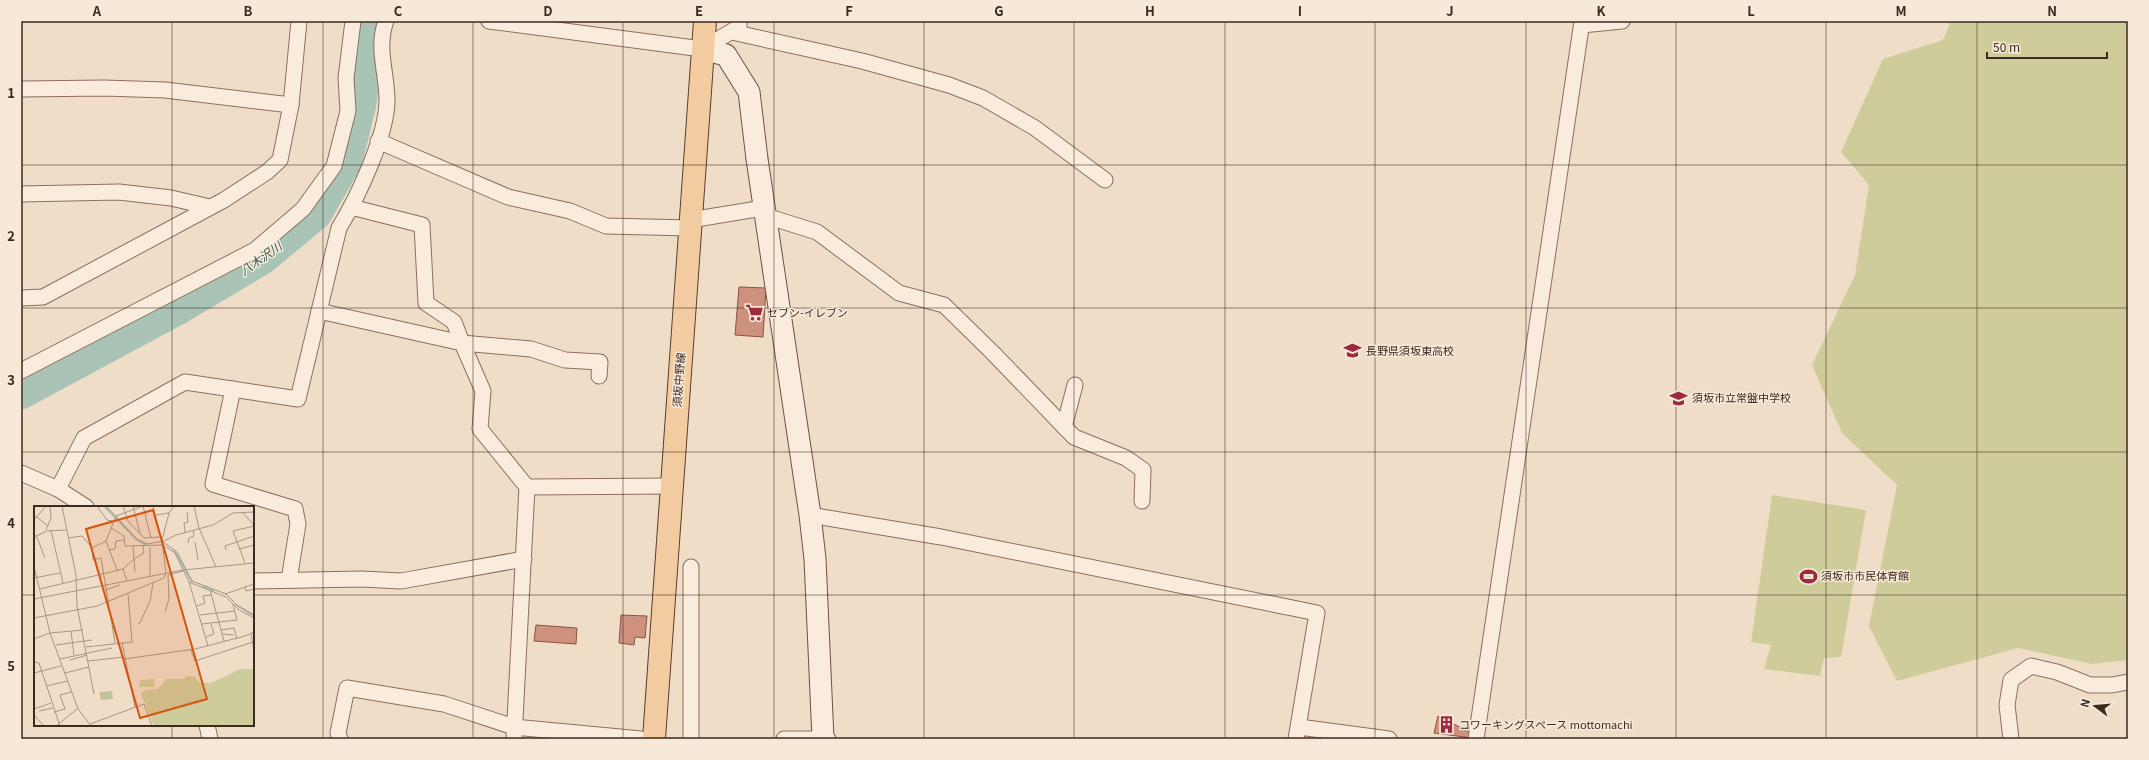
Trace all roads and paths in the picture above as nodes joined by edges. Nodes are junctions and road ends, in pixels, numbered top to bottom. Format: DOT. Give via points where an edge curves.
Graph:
graph roads {
  1 [pos="299,21"];
  2 [pos="353,21"];
  3 [pos="386,21"];
  4 [pos="489,21"];
  5 [pos="705,21"];
  6 [pos="1622,21"];
  7 [pos="1582,23"];
  8 [pos="735,27"];
  9 [pos="702,49"];
  10 [pos="21,89"];
  11 [pos="291,105"];
  12 [pos="378,140"];
  13 [pos="1105,180"];
  14 [pos="21,194"];
  15 [pos="210,207"];
  16 [pos="351,207"];
  17 [pos="765,212"];
  18 [pos="690,224"];
  19 [pos="21,298"];
  20 [pos="319,311"];
  21 [pos="462,343"];
  22 [pos="21,371"];
  23 [pos="598,376"];
  24 [pos="1075,385"];
  25 [pos="233,389"];
  26 [pos="1064,427"];
  27 [pos="21,473"];
  28 [pos="672,486"];
  29 [pos="527,487"];
  30 [pos="58,489"];
  31 [pos="1142,501"];
  32 [pos="84,506"];
  33 [pos="810,515"];
  34 [pos="524,559"];
  35 [pos="691,567"];
  36 [pos="289,580"];
  37 [pos="254,581"];
  38 [pos="2128,682"];
  39 [pos="207,726"];
  40 [pos="514,733"];
  41 [pos="1298,733"];
  42 [pos="210,739"];
  43 [pos="340,739"];
  44 [pos="641,739"];
  45 [pos="654,739"];
  46 [pos="691,739"];
  47 [pos="784,739"];
  48 [pos="823,739"];
  49 [pos="828,739"];
  50 [pos="1389,739"];
  51 [pos="1476,739"];
  52 [pos="2012,739"];
  1 -- 11 [label="street"];
  2 -- 22 [label="street" via="346,78 348,111 334,166 303,209 255,250"];
  3 -- 12 [label="street" via="381,54 387,100"];
  4 -- 9 [label="street"];
  5 -- 9 [label="main road, 須坂中野線"];
  6 -- 7 [label="street"];
  7 -- 51 [label="street"];
  8 -- 9 [label="street"];
  8 -- 13 [label="street" via="949,85 983,98 1035,128"];
  9 -- 17 [label="street" via="726,55 749,92"];
  9 -- 18 [label="main road, 須坂中野線"];
  10 -- 11 [label="street" via="165,90"];
  11 -- 15 [label="street" via="280,160 267,172"];
  12 -- 16 [label="street"];
  12 -- 18 [label="street" via="508,196 570,211 606,226"];
  14 -- 15 [label="street" via="119,192 171,198"];
  15 -- 19 [label="street" via="43,297"];
  16 -- 20 [label="street" via="339,228"];
  16 -- 21 [label="street" via="422,225 426,303 454,322"];
  17 -- 18 [label="street"];
  17 -- 26 [label="street" via="817,232 899,294 944,305"];
  17 -- 33 [label="street"];
  18 -- 28 [label="main road, 須坂中野線"];
  20 -- 21 [label="street"];
  20 -- 25 [label="street" via="298,399"];
  21 -- 23 [label="street" via="531,349 566,360 600,362"];
  21 -- 29 [label="street" via="483,391 480,428"];
  24 -- 26 [label="street"];
  25 -- 30 [label="street" via="184,382 84,438"];
  25 -- 36 [label="street" via="213,484 296,509 298,524"];
  26 -- 31 [label="street" via="1074,437 1126,458 1143,470"];
  27 -- 30 [label="street"];
  28 -- 29 [label="street"];
  28 -- 45 [label="main road, 須坂中野線"];
  29 -- 34 [label="street"];
  30 -- 32 [label="street"];
  33 -- 41 [label="street" via="941,537 1317,613"];
  33 -- 48 [label="street" via="815,559"];
  34 -- 36 [label="street" via="401,581"];
  34 -- 40 [label="street"];
  35 -- 46 [label="street"];
  36 -- 37 [label="street"];
  38 -- 52 [label="street" via="2090,685 2057,672 2031,666 2011,680 2007,705"];
  39 -- 42 [label="street"];
  40 -- 43 [label="street" via="444,704 347,688 338,733"];
  40 -- 44 [label="street"];
  41 -- 50 [label="street"];
  47 -- 48 [label="street"];
  48 -- 49 [label="street"];
}
